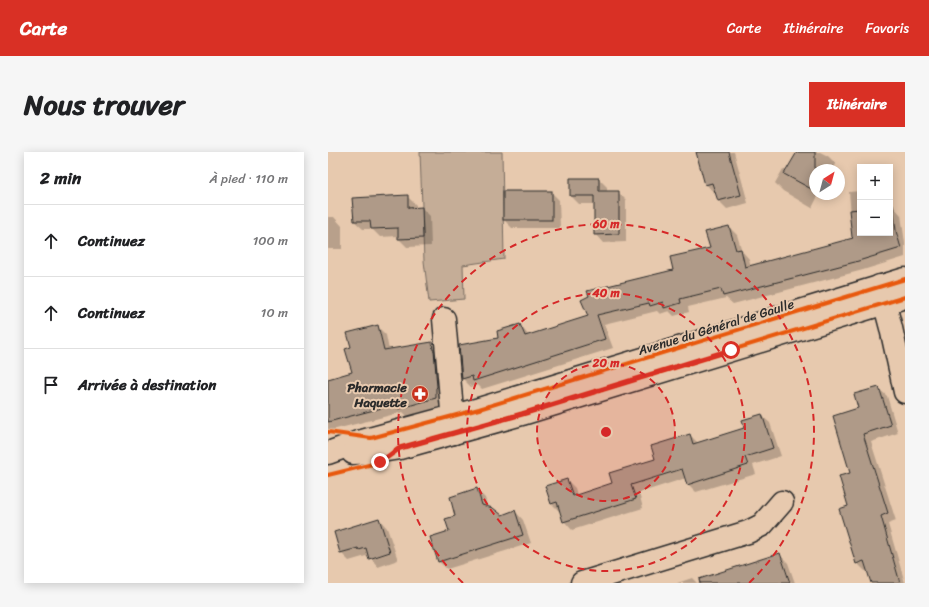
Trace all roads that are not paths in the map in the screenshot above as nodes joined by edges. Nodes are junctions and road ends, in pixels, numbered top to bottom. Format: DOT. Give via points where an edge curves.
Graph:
graph roads {
  1 [pos="905,279"];
  2 [pos="882,295"];
  3 [pos="905,297"];
  4 [pos="444,318"];
  5 [pos="905,392"];
  6 [pos="454,424"];
  7 [pos="328,454"];
  8 [pos="782,502"];
  9 [pos="582,583"];
  1 -- 2 [label="main road, Avenue du Général de Gaulle"];
  2 -- 3 [label="main road, Avenue du Général de Gaulle"];
  2 -- 5 [label="main road"];
  2 -- 6 [label="main road, Avenue du Général de Gaulle" via="602,372"];
  4 -- 6 [label="main road"];
  6 -- 7 [label="main road, Avenue du Général de Gaulle" via="358,442"];
  8 -- 9 [label="main road" via="762,525 748,532"];
}
